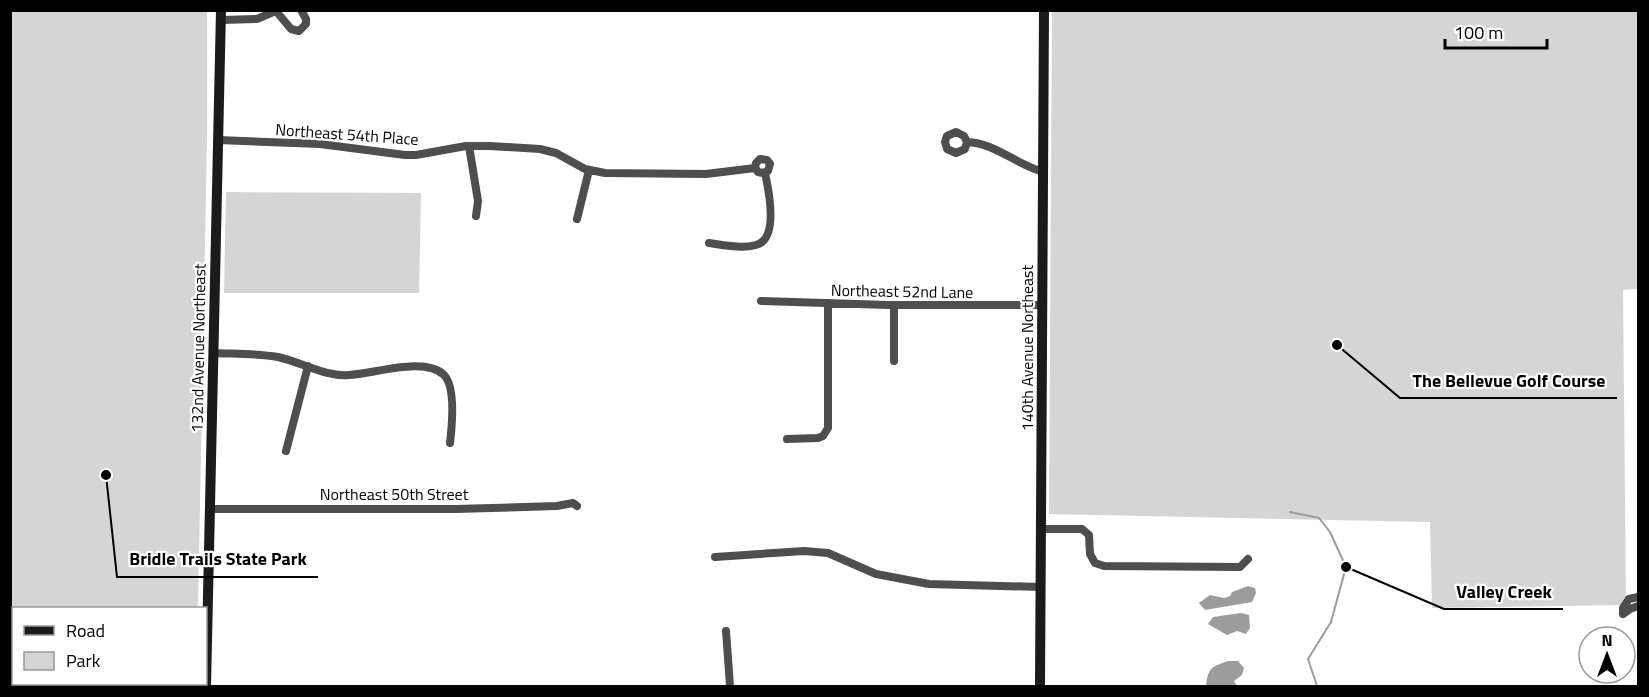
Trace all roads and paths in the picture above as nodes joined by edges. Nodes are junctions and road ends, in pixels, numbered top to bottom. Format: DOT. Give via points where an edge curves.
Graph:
graph roads {
  1 [pos="301,10"];
  2 [pos="1044,10"];
  3 [pos="277,11"];
  4 [pos="221,15"];
  5 [pos="218,140"];
  6 [pos="967,142"];
  7 [pos="469,146"];
  8 [pos="755,168"];
  9 [pos="589,170"];
  10 [pos="1044,172"];
  11 [pos="765,173"];
  12 [pos="476,216"];
  13 [pos="577,219"];
  14 [pos="709,243"];
  15 [pos="761,301"];
  16 [pos="828,303"];
  17 [pos="894,305"];
  18 [pos="1042,306"];
  19 [pos="213,353"];
  20 [pos="894,361"];
  21 [pos="308,366"];
  22 [pos="787,439"];
  23 [pos="450,442"];
  24 [pos="286,451"];
  25 [pos="577,506"];
  26 [pos="210,509"];
  27 [pos="1041,529"];
  28 [pos="715,557"];
  29 [pos="1248,559"];
  30 [pos="1041,587"];
  31 [pos="1638,597"];
  32 [pos="1638,606"];
  33 [pos="726,631"];
  34 [pos="207,642"];
  35 [pos="730,687"];
  36 [pos="1040,687"];
  1 -- 3 [label="street" via="306,24 299,31 291,29"];
  2 -- 10 [label="street, 140th Avenue Northeast"];
  3 -- 4 [label="street" via="257,19"];
  4 -- 5 [label="street, 132nd Avenue Northeast"];
  5 -- 7 [label="street, Northeast 54th Place" via="292,142 416,155"];
  5 -- 19 [label="street, 132nd Avenue Northeast"];
  6 -- 10 [label="street" via="990,146 1017,163"];
  7 -- 9 [label="street, Northeast 54th Place" via="540,149"];
  7 -- 12 [label="street" via="478,201"];
  8 -- 9 [label="street, Northeast 54th Place" via="706,174"];
  8 -- 11 [label="street"];
  8 -- 11 [label="street, Northeast 54th Place" via="760,159 767,160 770,167"];
  9 -- 13 [label="street"];
  10 -- 18 [label="street, 140th Avenue Northeast"];
  11 -- 14 [label="street" via="770,196 770,232 764,242 741,246"];
  15 -- 16 [label="street, Northeast 52nd Lane"];
  16 -- 17 [label="street, Northeast 52nd Lane"];
  16 -- 22 [label="street" via="828,428 818,438"];
  17 -- 18 [label="street, Northeast 52nd Lane"];
  17 -- 20 [label="street"];
  18 -- 27 [label="street, 140th Avenue Northeast"];
  19 -- 21 [label="street" via="268,356"];
  19 -- 26 [label="street, 132nd Avenue Northeast"];
  21 -- 23 [label="street" via="346,376 413,366 436,370 449,384"];
  21 -- 24 [label="street"];
  25 -- 26 [label="street, Northeast 50th Street" via="573,503 456,509"];
  26 -- 34 [label="street, 132nd Avenue Northeast"];
  27 -- 29 [label="street" via="1082,529 1089,535 1090,554 1095,563 1104,566 1240,567"];
  27 -- 30 [label="street, 140th Avenue Northeast"];
  28 -- 30 [label="street" via="828,553 876,574 928,584"];
  30 -- 36 [label="street, 140th Avenue Northeast"];
  31 -- 32 [label="street" via="1629,599 1623,614"];
  33 -- 35 [label="street"];
}
